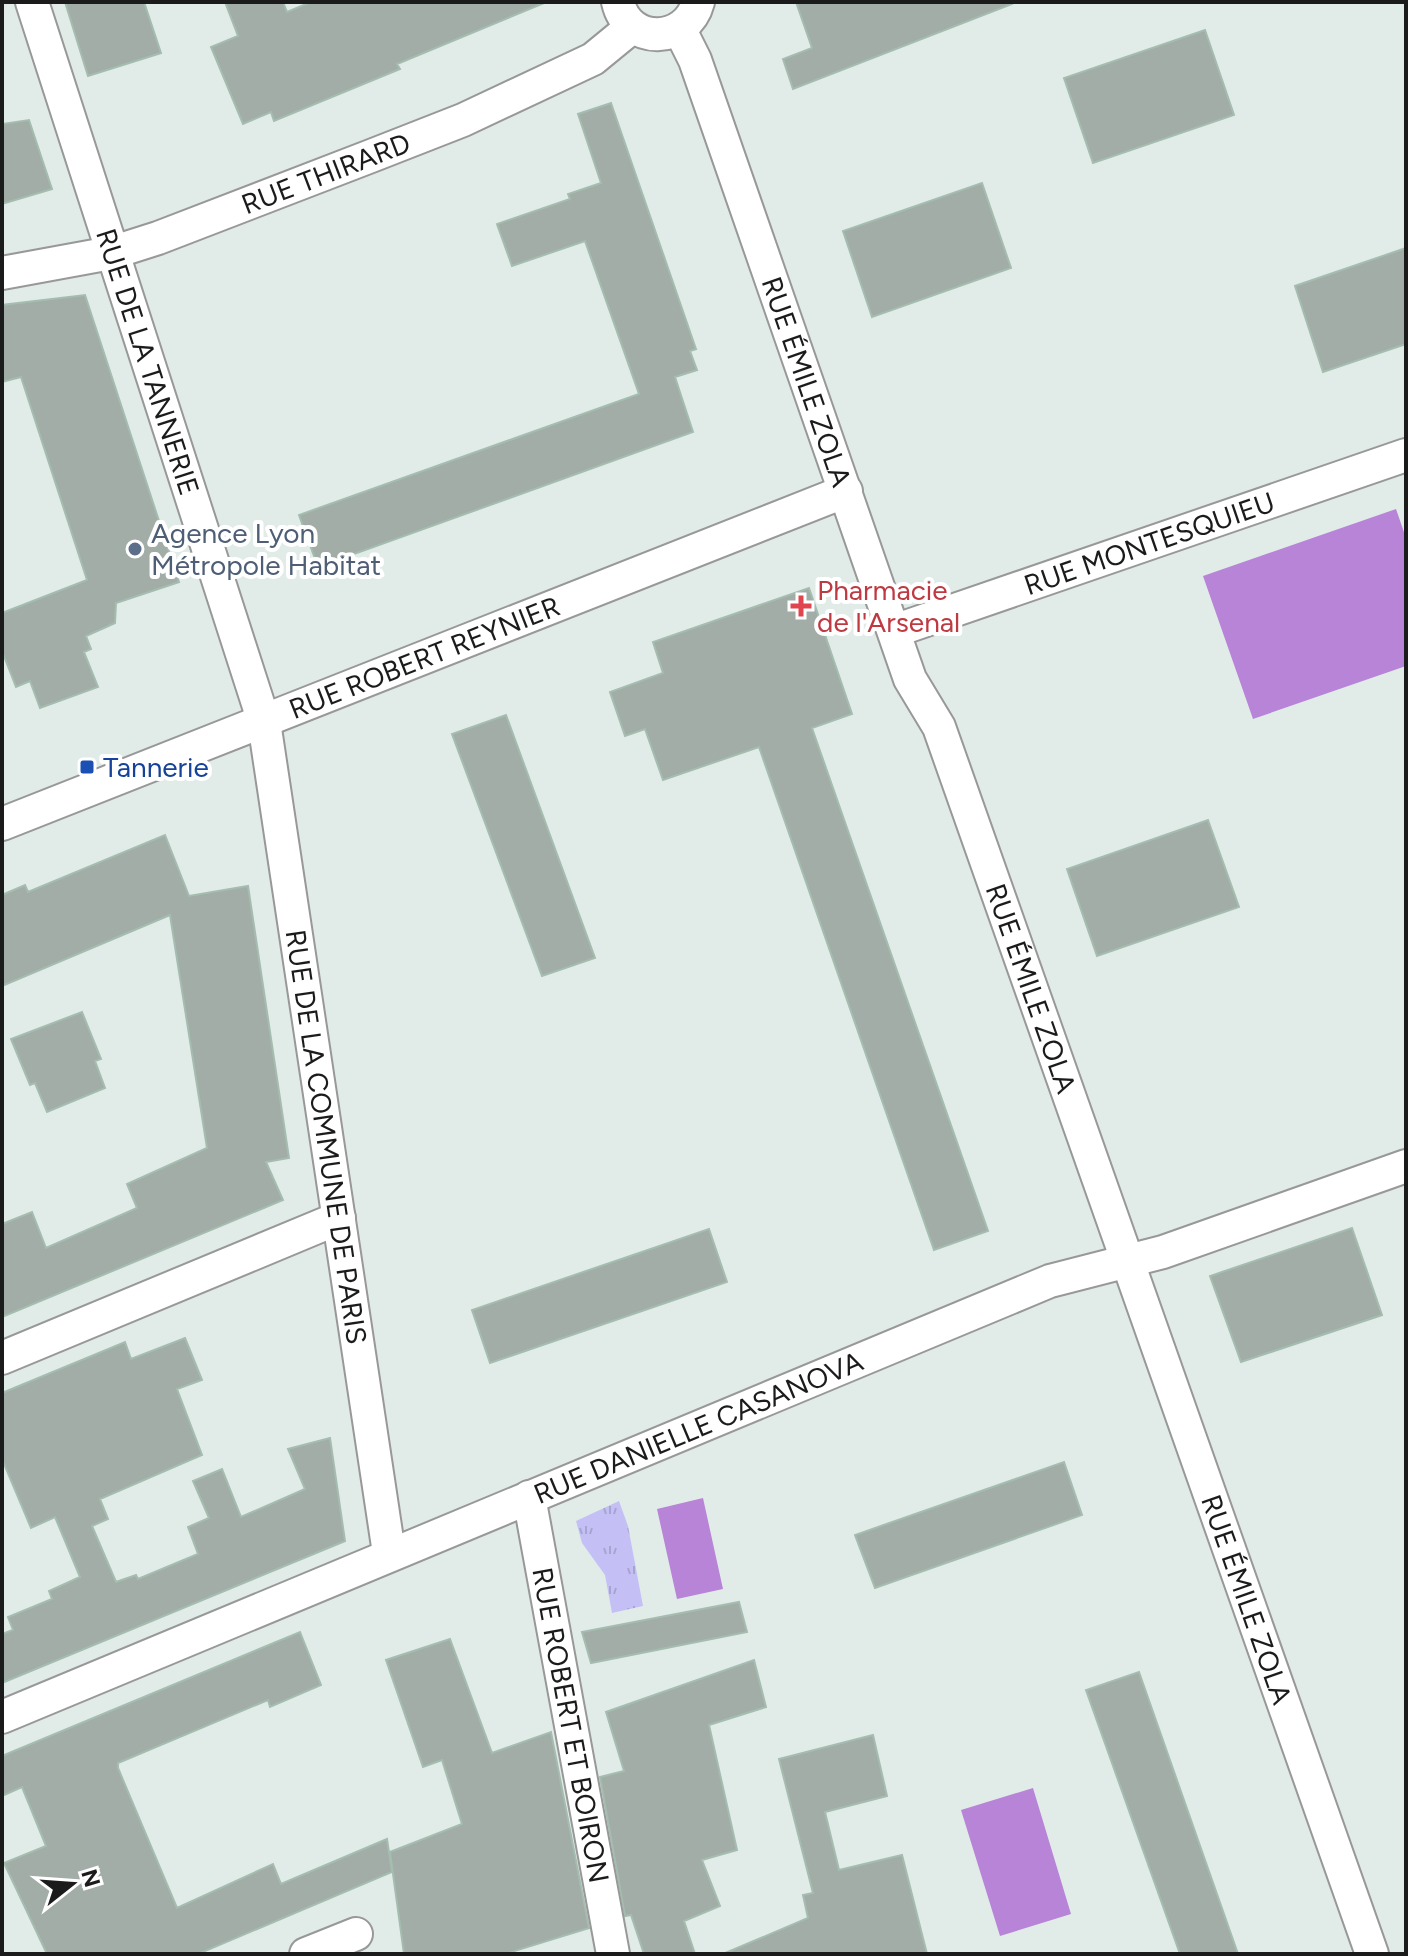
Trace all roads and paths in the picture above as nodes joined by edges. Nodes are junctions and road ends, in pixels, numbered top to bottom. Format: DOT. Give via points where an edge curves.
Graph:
graph roads {
  1 [pos="32,2"];
  2 [pos="698,2"];
  3 [pos="625,14"];
  4 [pos="680,30"];
  5 [pos="111,253"];
  6 [pos="2,273"];
  7 [pos="1406,455"];
  8 [pos="846,491"];
  9 [pos="894,631"];
  10 [pos="264,722"];
  11 [pos="2,824"];
  12 [pos="1406,1166"];
  13 [pos="339,1218"];
  14 [pos="1129,1261"];
  15 [pos="2,1358"];
  16 [pos="529,1497"];
  17 [pos="389,1553"];
  18 [pos="2,1717"];
  19 [pos="356,1934"];
  20 [pos="306,1954"];
  21 [pos="613,1954"];
  22 [pos="1372,1954"];
  1 -- 5 [label="street, RUE DE LA TANNERIE"];
  2 -- 4 [label="street"];
  3 -- 4 [label="street" via="656,35"];
  3 -- 5 [label="street, RUE THIRARD" via="593,59 463,120"];
  4 -- 8 [label="street, RUE ÉMILE ZOLA"];
  5 -- 6 [label="street, RUE THIRARD"];
  5 -- 10 [label="street, RUE DE LA TANNERIE"];
  7 -- 9 [label="street, RUE MONTESQUIEU"];
  8 -- 9 [label="street, RUE ÉMILE ZOLA"];
  8 -- 10 [label="street, RUE ROBERT REYNIER"];
  9 -- 14 [label="street, RUE ÉMILE ZOLA" via="910,679 939,727"];
  10 -- 11 [label="street, RUE ROBERT REYNIER"];
  10 -- 13 [label="street, RUE DE LA COMMUNE DE PARIS"];
  12 -- 14 [label="street, RUE DANIELLE CASANOVA"];
  13 -- 15 [label="street"];
  13 -- 17 [label="street, RUE DE LA COMMUNE DE PARIS"];
  14 -- 16 [label="street, RUE DANIELLE CASANOVA" via="1050,1281"];
  14 -- 22 [label="street, RUE ÉMILE ZOLA"];
  16 -- 17 [label="street, RUE DANIELLE CASANOVA"];
  16 -- 21 [label="street, RUE ROBERT ET BOIRON"];
  17 -- 18 [label="street, RUE DANIELLE CASANOVA"];
  19 -- 20 [label="street"];
}
